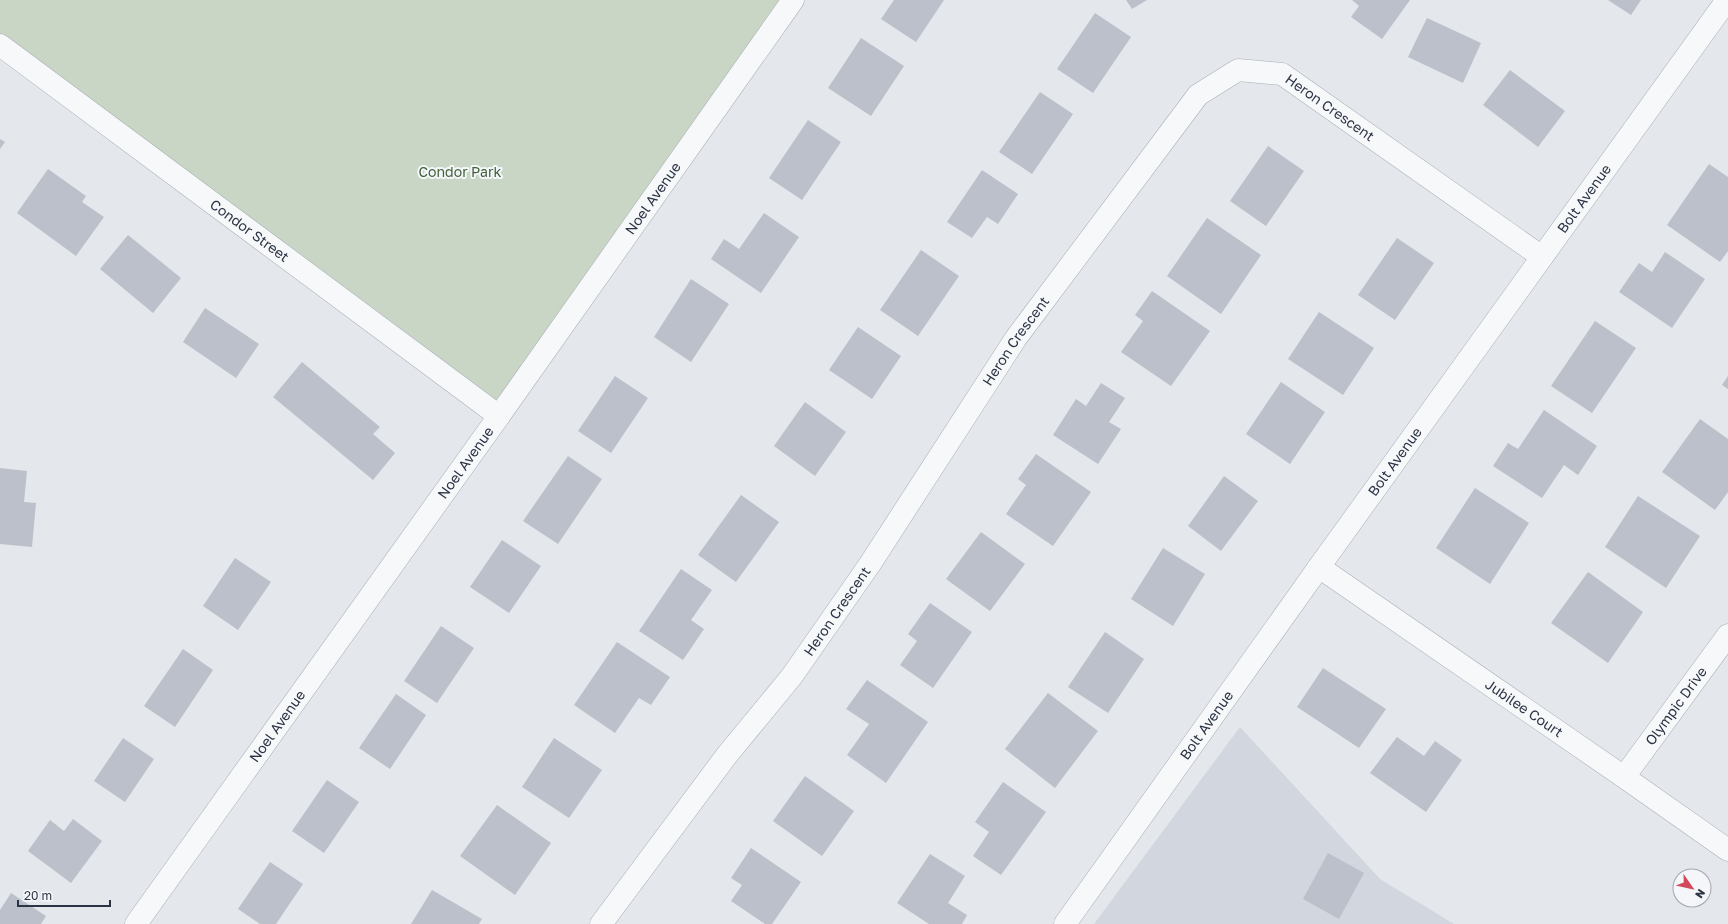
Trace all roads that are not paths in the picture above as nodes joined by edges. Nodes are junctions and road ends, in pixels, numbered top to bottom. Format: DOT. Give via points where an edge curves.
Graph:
graph roads {
  1 [pos="793,0"];
  2 [pos="1727,0"];
  3 [pos="0,45"];
  4 [pos="1542,257"];
  5 [pos="499,416"];
  6 [pos="1319,567"];
  7 [pos="1728,635"];
  8 [pos="1624,777"];
  9 [pos="1728,850"];
  10 [pos="136,924"];
  11 [pos="601,924"];
  12 [pos="1065,924"];
  1 -- 5 [label="street, Noel Avenue"];
  2 -- 4 [label="street, Bolt Avenue"];
  3 -- 5 [label="street, Condor Street"];
  4 -- 6 [label="street, Bolt Avenue"];
  4 -- 11 [label="street, Heron Crescent" via="1282,74 1238,70 1198,95 1016,338 870,564 792,676 727,755"];
  5 -- 10 [label="street, Noel Avenue"];
  6 -- 8 [label="street, Jubilee Court"];
  6 -- 12 [label="street, Bolt Avenue"];
  7 -- 8 [label="street, Olympic Drive"];
  8 -- 9 [label="street, Jubilee Court"];
}
